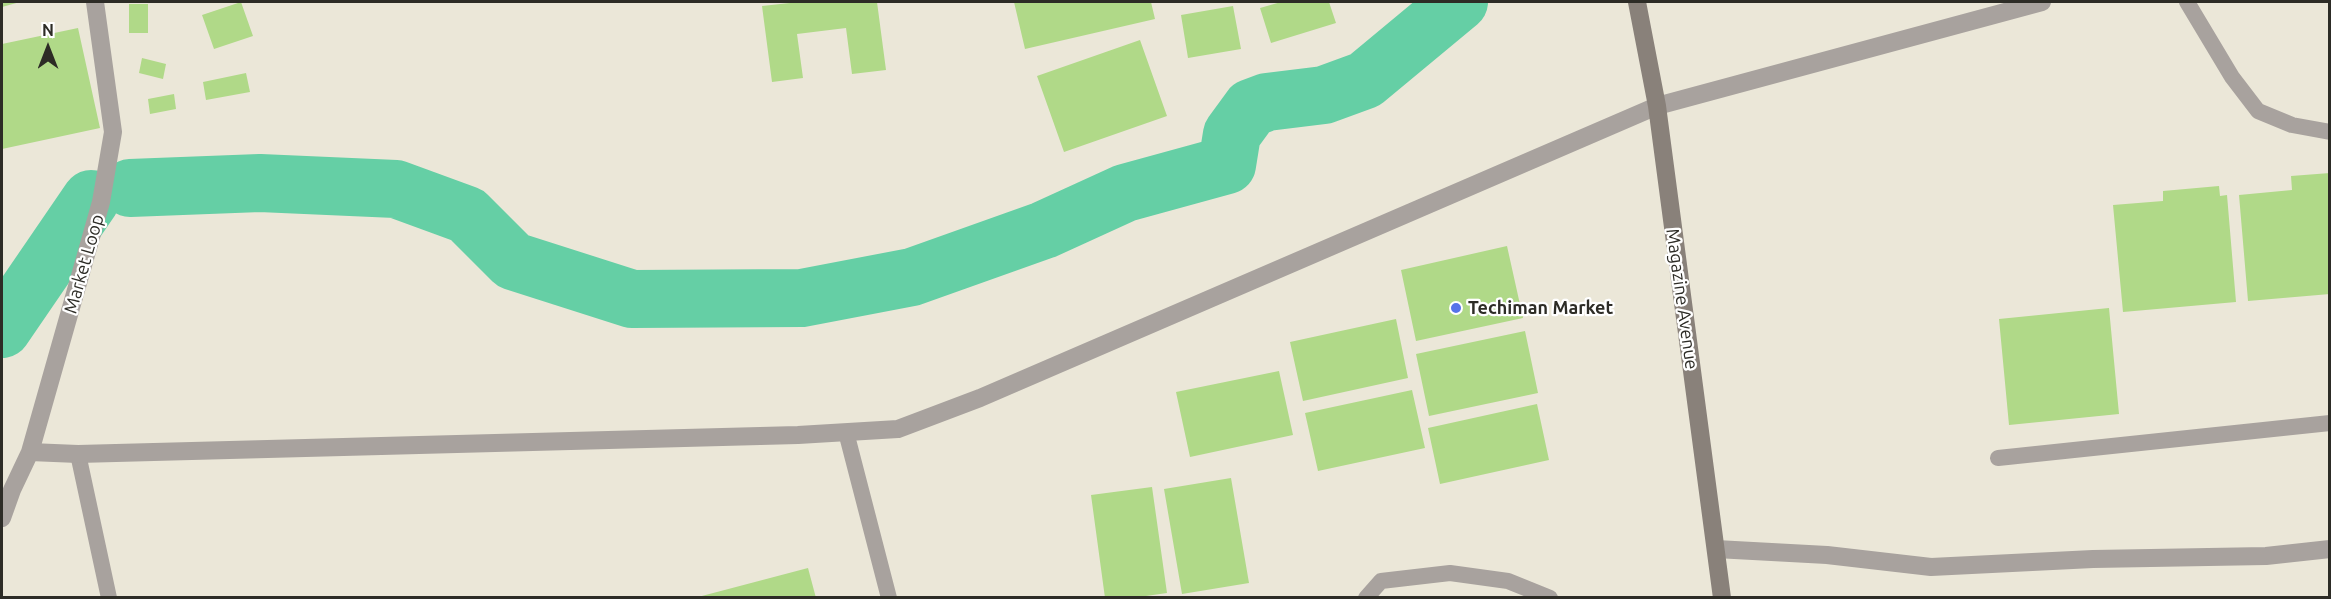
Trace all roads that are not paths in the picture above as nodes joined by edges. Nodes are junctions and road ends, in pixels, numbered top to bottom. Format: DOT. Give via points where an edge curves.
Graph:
graph roads {
  1 [pos="94,2"];
  2 [pos="1637,2"];
  3 [pos="2042,2"];
  4 [pos="2187,2"];
  5 [pos="1657,106"];
  6 [pos="2330,132"];
  7 [pos="2330,423"];
  8 [pos="846,432"];
  9 [pos="30,452"];
  10 [pos="78,454"];
  11 [pos="1998,458"];
  12 [pos="2,518"];
  13 [pos="1716,549"];
  14 [pos="2330,549"];
  15 [pos="109,597"];
  16 [pos="889,597"];
  17 [pos="1366,597"];
  18 [pos="1550,597"];
  19 [pos="1726,597"];
  1 -- 9 [label="street, Market Loop" via="113,132 102,202"];
  2 -- 5 [label="street, Magazine Avenue"];
  3 -- 5 [label="street"];
  4 -- 6 [label="lane" via="2232,77 2258,111 2292,125"];
  5 -- 8 [label="street" via="980,398 898,429"];
  5 -- 13 [label="street, Magazine Avenue"];
  7 -- 11 [label="lane"];
  8 -- 10 [label="street"];
  8 -- 16 [label="lane"];
  9 -- 10 [label="street"];
  9 -- 12 [label="street, Market Loop"];
  10 -- 15 [label="lane"];
  13 -- 14 [label="street" via="1827,555 1931,567 2266,556"];
  13 -- 19 [label="street, Magazine Avenue"];
  17 -- 18 [label="lane" via="1381,581 1450,573 1508,581"];
}
